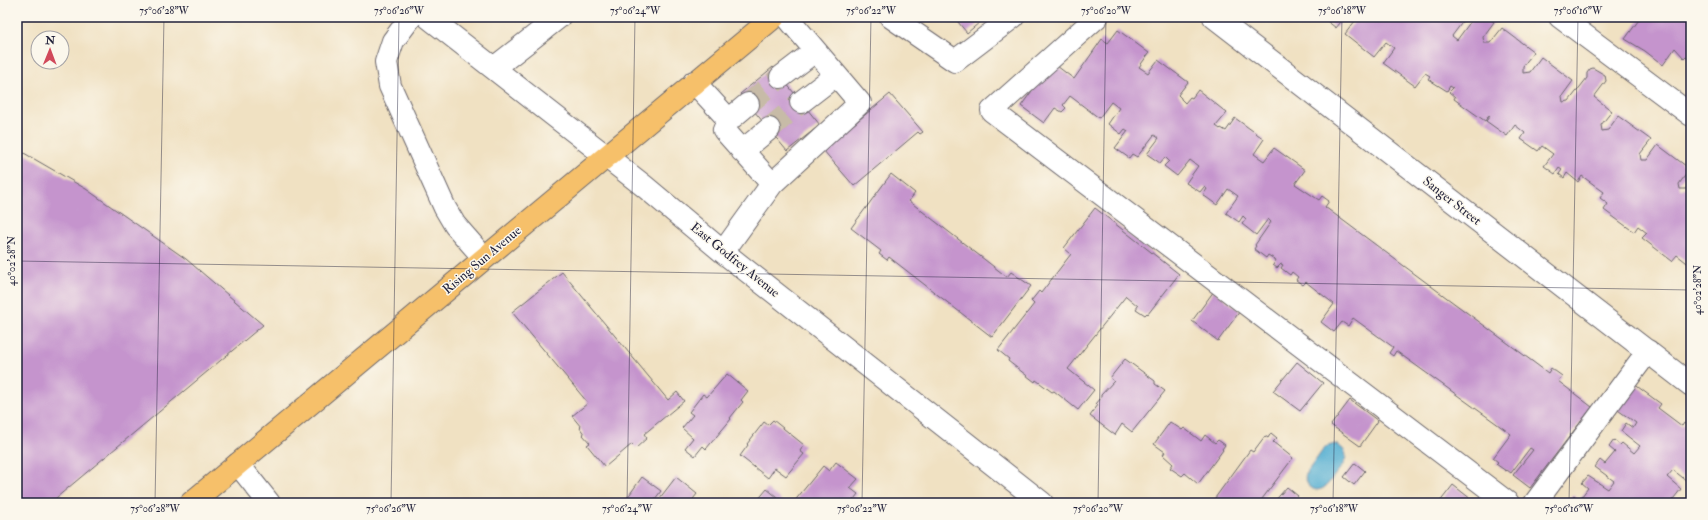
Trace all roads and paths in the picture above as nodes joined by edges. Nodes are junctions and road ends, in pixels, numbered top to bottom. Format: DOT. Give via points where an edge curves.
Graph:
graph roads {
  1 [pos="411,17"];
  2 [pos="428,17"];
  3 [pos="559,17"];
  4 [pos="774,17"];
  5 [pos="787,17"];
  6 [pos="891,17"];
  7 [pos="1013,17"];
  8 [pos="1097,17"];
  9 [pos="1214,17"];
  10 [pos="1560,17"];
  11 [pos="815,52"];
  12 [pos="494,68"];
  13 [pos="836,75"];
  14 [pos="781,77"];
  15 [pos="694,82"];
  16 [pos="801,102"];
  17 [pos="748,104"];
  18 [pos="1691,115"];
  19 [pos="729,120"];
  20 [pos="769,129"];
  21 [pos="742,151"];
  22 [pos="606,156"];
  23 [pos="772,184"];
  24 [pos="723,252"];
  25 [pos="484,258"];
  26 [pos="1648,351"];
  27 [pos="1691,384"];
  28 [pos="238,464"];
  29 [pos="190,503"];
  30 [pos="269,503"];
  31 [pos="1042,503"];
  32 [pos="1508,503"];
  33 [pos="1535,503"];
  1 -- 25 [label="street" via="393,41 386,62 390,86 444,208 455,225"];
  2 -- 12 [label="street, East Godfrey Avenue"];
  3 -- 12 [label="street"];
  4 -- 15 [label="main road, Rising Sun Avenue"];
  5 -- 11 [label="street"];
  6 -- 7 [label="street" via="955,60"];
  8 -- 32 [label="street" via="992,111"];
  9 -- 26 [label="street, Sanger Street"];
  10 -- 18 [label="street"];
  11 -- 13 [label="street"];
  11 -- 14 [label="street"];
  12 -- 22 [label="street, East Godfrey Avenue"];
  13 -- 16 [label="street"];
  13 -- 23 [label="street" via="860,103"];
  15 -- 19 [label="street"];
  15 -- 22 [label="main road, Rising Sun Avenue"];
  17 -- 19 [label="street"];
  19 -- 21 [label="street" via="724,130"];
  20 -- 21 [label="street"];
  21 -- 23 [label="street"];
  22 -- 24 [label="street, East Godfrey Avenue"];
  22 -- 25 [label="main road, Rising Sun Avenue"];
  23 -- 24 [label="street"];
  24 -- 31 [label="street, East Godfrey Avenue"];
  25 -- 28 [label="main road, Rising Sun Avenue"];
  26 -- 27 [label="street, Sanger Street"];
  26 -- 33 [label="street"];
  28 -- 29 [label="main road, Rising Sun Avenue"];
  28 -- 30 [label="street"];
}
